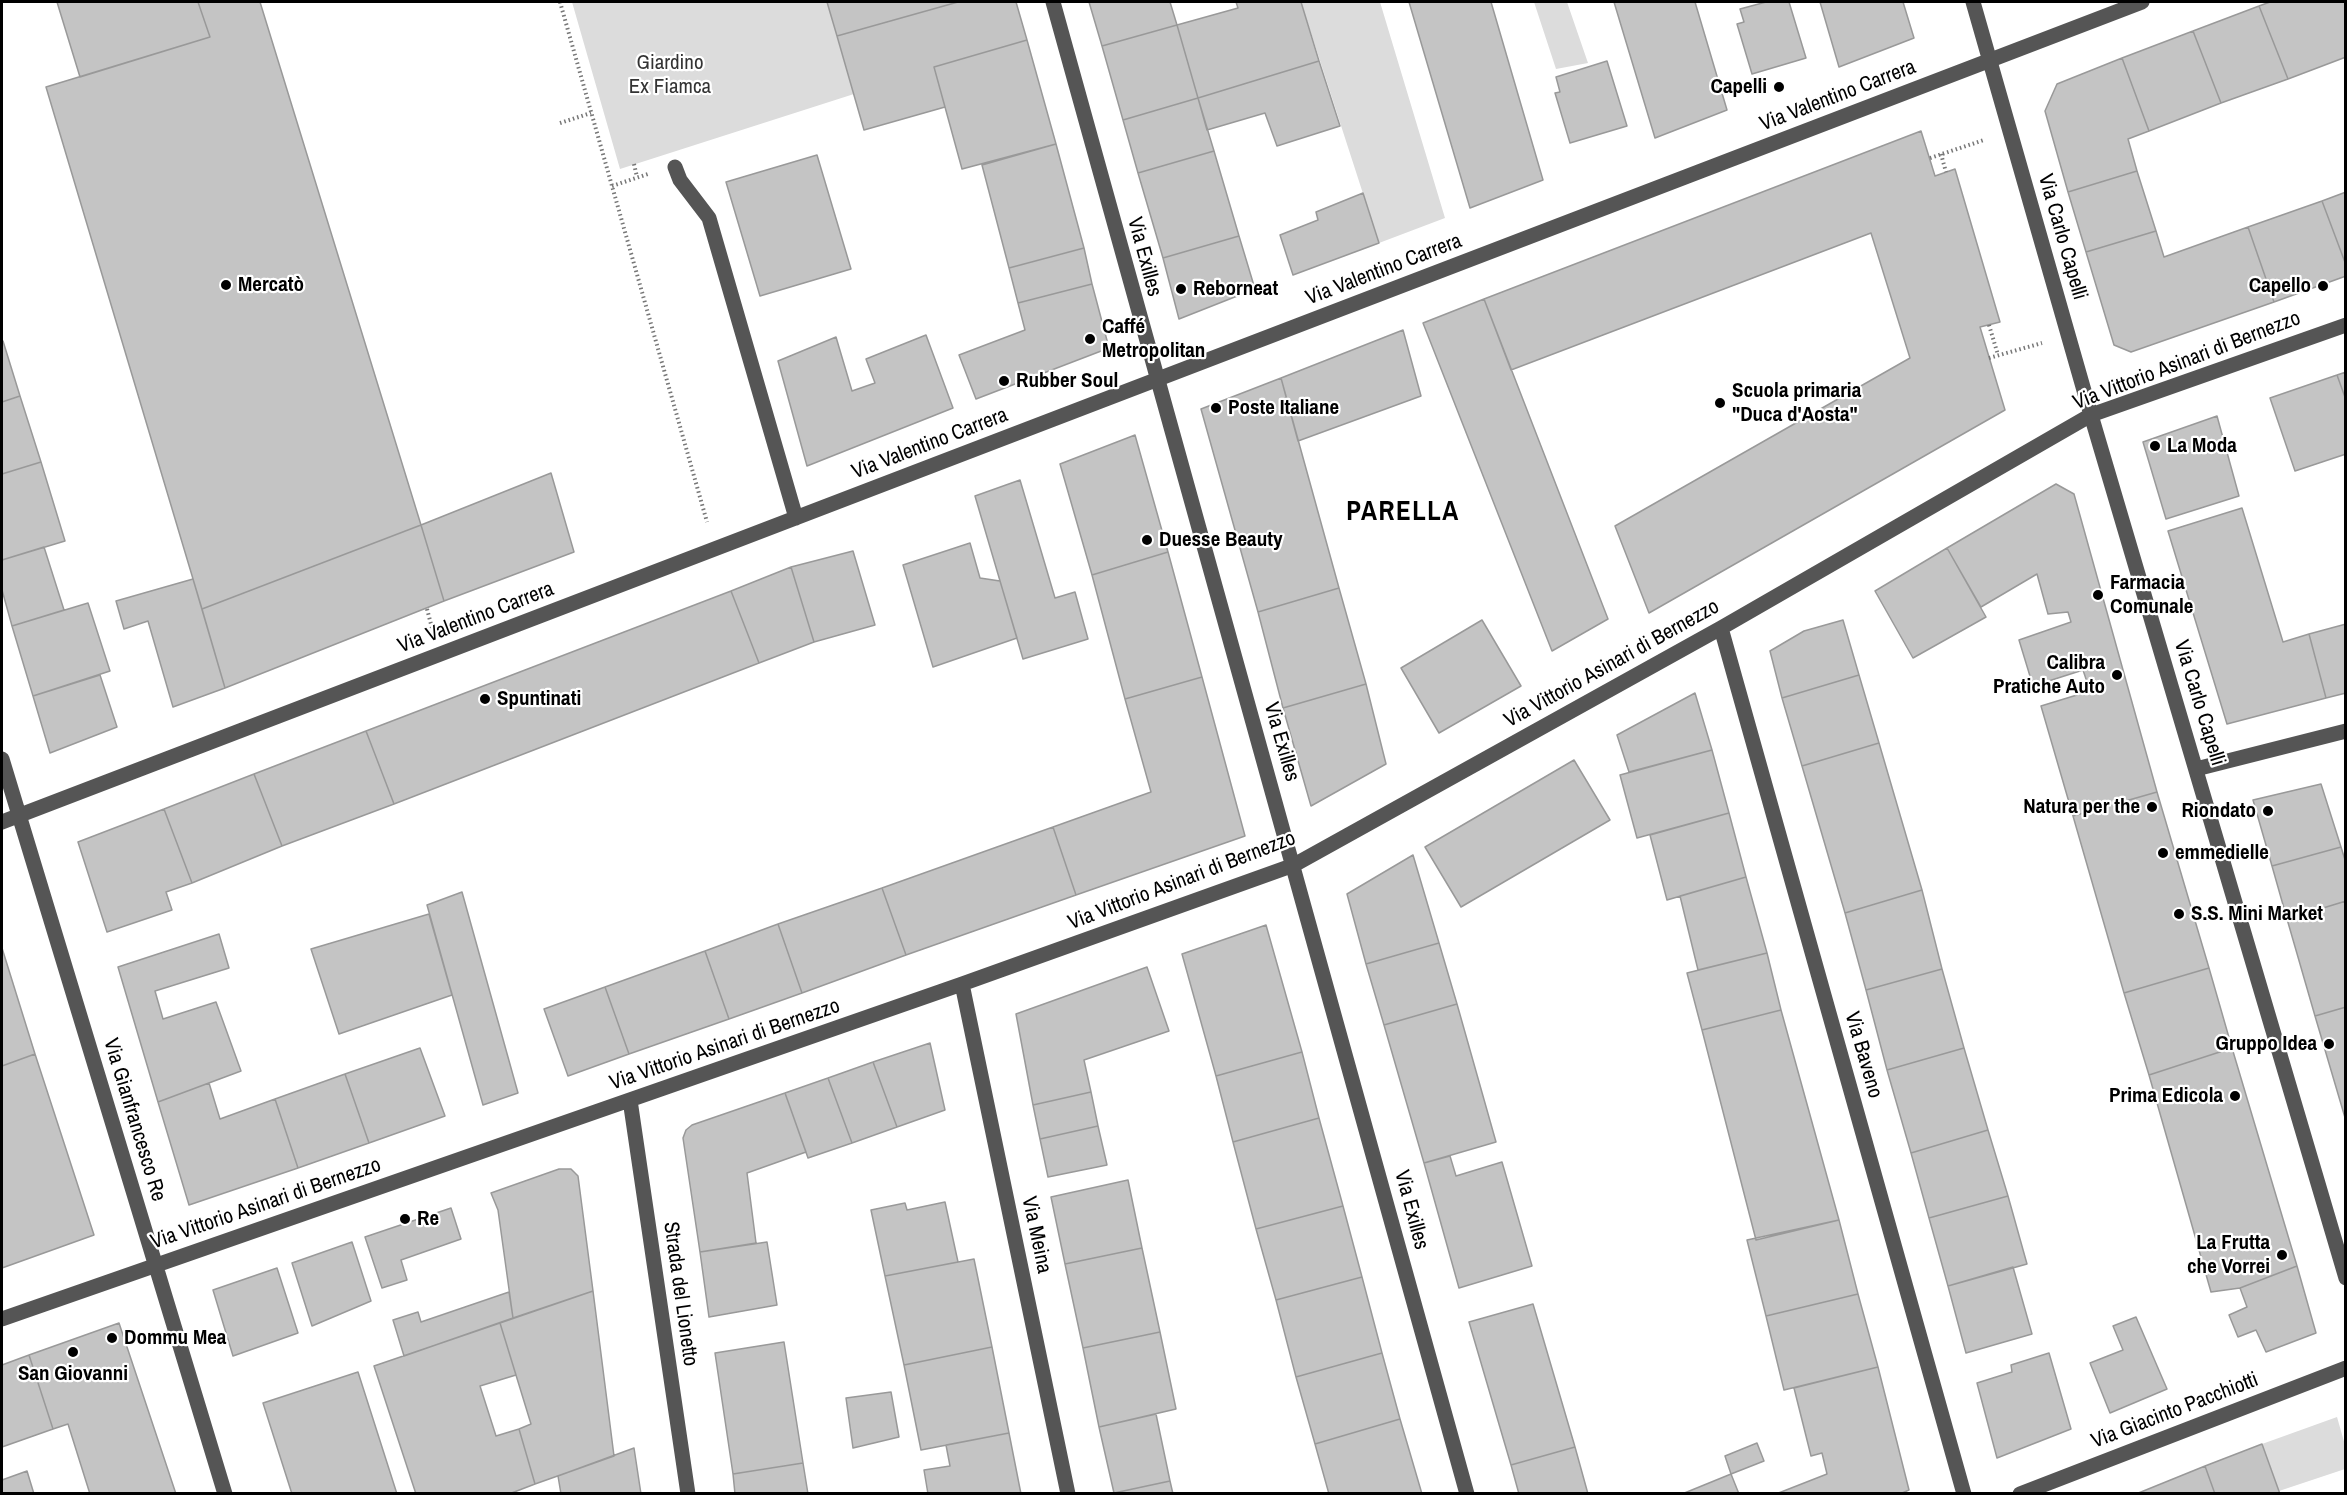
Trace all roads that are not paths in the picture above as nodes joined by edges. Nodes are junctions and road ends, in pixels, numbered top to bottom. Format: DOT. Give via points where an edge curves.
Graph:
graph roads {
  1 [pos="1053,2"];
  2 [pos="1973,2"];
  3 [pos="2142,2"];
  4 [pos="1990,61"];
  5 [pos="675,167"];
  6 [pos="2346,325"];
  7 [pos="1156,379"];
  8 [pos="2091,415"];
  9 [pos="796,518"];
  10 [pos="1721,628"];
  11 [pos="2346,731"];
  12 [pos="2,759"];
  13 [pos="2196,769"];
  14 [pos="18,816"];
  15 [pos="2,822"];
  16 [pos="1294,865"];
  17 [pos="962,984"];
  18 [pos="630,1100"];
  19 [pos="156,1264"];
  20 [pos="2346,1278"];
  21 [pos="2,1319"];
  22 [pos="2346,1368"];
  23 [pos="225,1494"];
  24 [pos="688,1494"];
  25 [pos="1068,1494"];
  26 [pos="1467,1494"];
  27 [pos="1964,1494"];
  28 [pos="2020,1494"];
  1 -- 7 [label="street, Via Exilles"];
  2 -- 4 [label="street, Via Carlo Capelli"];
  3 -- 4 [label="street, Via Valentino Carrera"];
  4 -- 7 [label="street, Via Valentino Carrera"];
  4 -- 8 [label="street, Via Carlo Capelli"];
  5 -- 9 [label="street" via="680,180 709,218"];
  6 -- 8 [label="street, Via Vittorio Asinari di Bernezzo"];
  7 -- 9 [label="street, Via Valentino Carrera"];
  7 -- 16 [label="street, Via Exilles"];
  8 -- 10 [label="street, Via Vittorio Asinari di Bernezzo"];
  8 -- 13 [label="street, Via Carlo Capelli"];
  9 -- 14 [label="street, Via Valentino Carrera"];
  10 -- 16 [label="street, Via Vittorio Asinari di Bernezzo"];
  10 -- 27 [label="street, Via Baveno"];
  11 -- 13 [label="street"];
  12 -- 14 [label="street, Via Gianfrancesco Re"];
  13 -- 20 [label="street, Via Carlo Capelli"];
  14 -- 15 [label="street, Via Valentino Carrera"];
  14 -- 19 [label="street, Via Gianfrancesco Re"];
  16 -- 17 [label="street, Via Vittorio Asinari di Bernezzo"];
  16 -- 26 [label="street, Via Exilles"];
  17 -- 18 [label="street, Via Vittorio Asinari di Bernezzo"];
  17 -- 25 [label="street, Via Meina"];
  18 -- 19 [label="street, Via Vittorio Asinari di Bernezzo"];
  18 -- 24 [label="street, Strada del Lionetto"];
  19 -- 21 [label="street, Via Vittorio Asinari di Bernezzo"];
  19 -- 23 [label="street, Via Gianfrancesco Re"];
  22 -- 28 [label="street, Via Giacinto Pacchiotti"];
}
